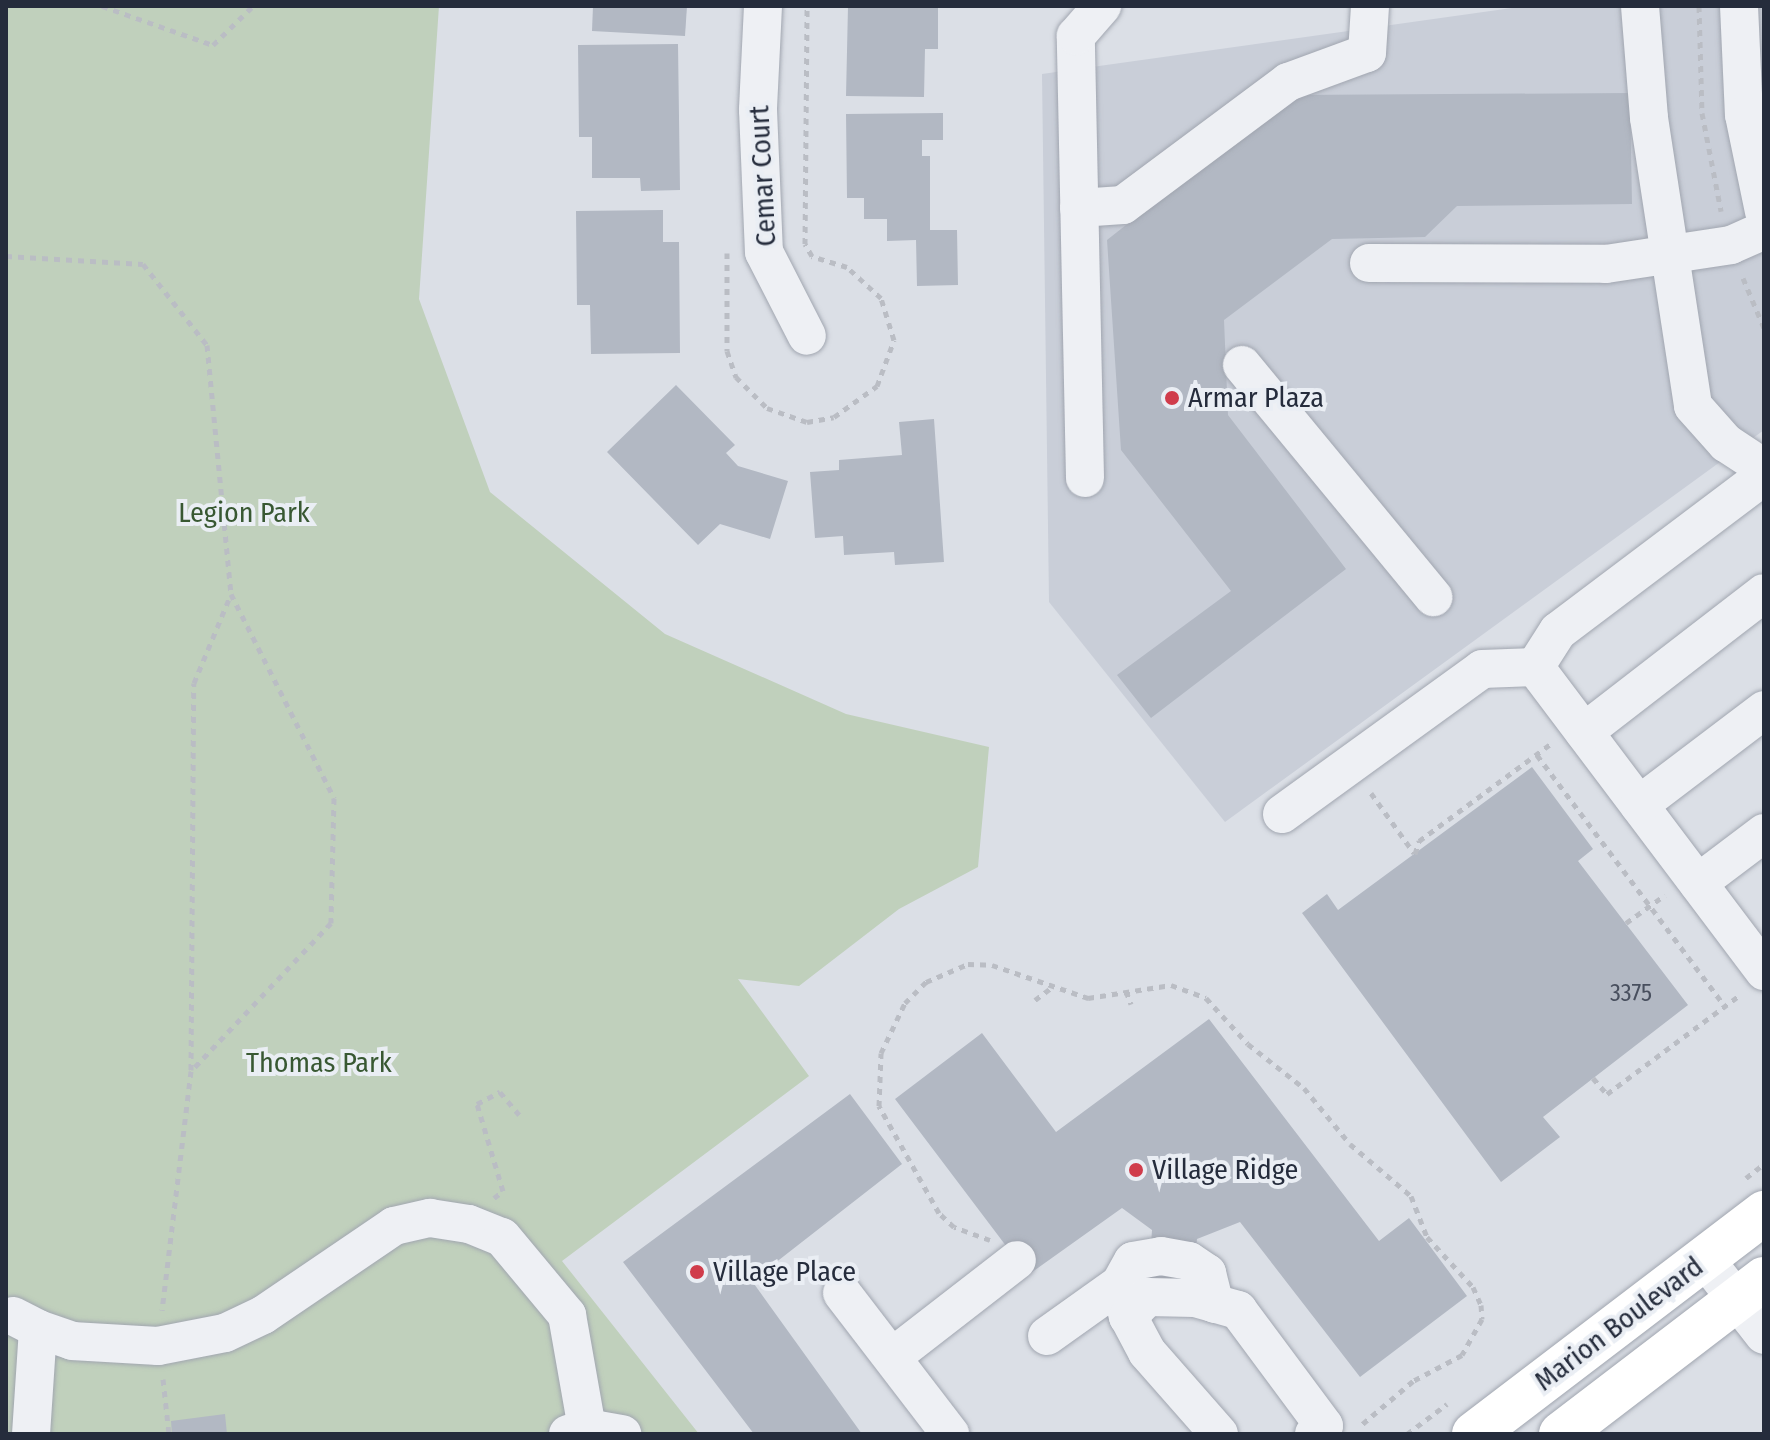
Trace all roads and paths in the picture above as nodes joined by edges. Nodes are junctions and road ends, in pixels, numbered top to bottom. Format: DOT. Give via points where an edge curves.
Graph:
graph roads {
  1 [pos="102,6"];
  2 [pos="253,6"];
  3 [pos="763,6"];
  4 [pos="1102,6"];
  5 [pos="1370,6"];
  6 [pos="1640,6"];
  7 [pos="1739,6"];
  8 [pos="1079,208"];
  9 [pos="1764,212"];
  10 [pos="1764,230"];
  11 [pos="6,256"];
  12 [pos="1669,256"];
  13 [pos="1369,263"];
  14 [pos="807,336"];
  15 [pos="1242,365"];
  16 [pos="1764,468"];
  17 [pos="1764,476"];
  18 [pos="1085,478"];
  19 [pos="1764,593"];
  20 [pos="231,594"];
  21 [pos="1433,597"];
  22 [pos="1535,667"];
  23 [pos="1764,710"];
  24 [pos="1581,727"];
  25 [pos="1537,755"];
  26 [pos="1351,764"];
  27 [pos="1639,805"];
  28 [pos="1282,814"];
  29 [pos="1764,833"];
  30 [pos="1695,879"];
  31 [pos="1650,905"];
  32 [pos="1626,923"];
  33 [pos="1757,970"];
  34 [pos="1052,988"];
  35 [pos="1126,991"];
  36 [pos="1035,1000"];
  37 [pos="1131,1004"];
  38 [pos="1725,1006"];
  39 [pos="191,1071"];
  40 [pos="1593,1078"];
  41 [pos="519,1115"];
  42 [pos="1764,1213"];
  43 [pos="462,1223"];
  44 [pos="1705,1259"];
  45 [pos="1013,1263"];
  46 [pos="1750,1290"];
  47 [pos="842,1293"];
  48 [pos="1124,1300"];
  49 [pos="1764,1335"];
  50 [pos="1047,1336"];
  51 [pos="158,1346"];
  52 [pos="892,1357"];
  53 [pos="592,1432"];
  54 [pos="31,1434"];
  55 [pos="169,1434"];
  56 [pos="950,1434"];
  57 [pos="1219,1434"];
  58 [pos="1314,1434"];
  59 [pos="1350,1434"];
  60 [pos="1474,1434"];
  61 [pos="1561,1434"];
  1 -- 2 [label="path" via="213,45"];
  3 -- 14 [label="street, Cemar Court" via="758,110 764,252"];
  4 -- 8 [label="street" via="1076,36"];
  5 -- 8 [label="street" via="1367,53 1288,82 1123,205"];
  6 -- 12 [label="street"];
  7 -- 9 [label="street" via="1744,115"];
  8 -- 18 [label="street"];
  10 -- 12 [label="street" via="1731,245"];
  11 -- 20 [label="path" via="143,264 207,345"];
  12 -- 13 [label="street" via="1606,264"];
  12 -- 16 [label="street" via="1693,406 1726,443"];
  15 -- 21 [label="street"];
  17 -- 22 [label="street" via="1558,631"];
  19 -- 24 [label="street"];
  20 -- 39 [label="path" via="194,683"];
  20 -- 39 [label="path" via="334,798 331,923"];
  22 -- 24 [label="street"];
  22 -- 26 [label="street" via="1482,669"];
  23 -- 27 [label="street"];
  24 -- 25 [label="path"];
  24 -- 27 [label="street"];
  25 -- 26 [label="path" via="1419,841 1415,854"];
  25 -- 31 [label="path"];
  26 -- 28 [label="street"];
  27 -- 30 [label="street"];
  29 -- 30 [label="street"];
  30 -- 31 [label="path"];
  30 -- 33 [label="street"];
  31 -- 32 [label="path"];
  31 -- 38 [label="path"];
  33 -- 38 [label="path"];
  34 -- 35 [label="path" via="1088,998"];
  34 -- 36 [label="path"];
  34 -- 45 [label="path" via="992,965 946,971 905,1003 881,1053 879,1106 927,1195 954,1227 996,1245"];
  35 -- 37 [label="path"];
  35 -- 59 [label="path" via="1171,985 1206,998 1248,1044 1304,1088 1350,1144 1411,1196 1427,1237 1473,1287 1482,1319 1462,1355 1413,1381"];
  38 -- 40 [label="path" via="1607,1094"];
  39 -- 51 [label="path"];
  41 -- 43 [label="path" via="500,1092 477,1104 503,1191"];
  42 -- 44 [label="main road, Marion Boulevard"];
  43 -- 51 [label="street" via="430,1218 394,1226 263,1315 225,1333"];
  43 -- 53 [label="street" via="502,1237 567,1315"];
  44 -- 46 [label="street"];
  44 -- 60 [label="main road, Marion Boulevard"];
  45 -- 52 [label="street"];
  46 -- 49 [label="street"];
  46 -- 61 [label="main road, Marion Boulevard"];
  47 -- 52 [label="street"];
  48 -- 50 [label="street"];
  48 -- 57 [label="street" via="1147,1352"];
  48 -- 58 [label="street" via="1147,1297 1238,1310 1324,1426"];
  51 -- 54 [label="street" via="72,1341 26,1322"];
  51 -- 55 [label="path"];
  52 -- 56 [label="street"];
}
